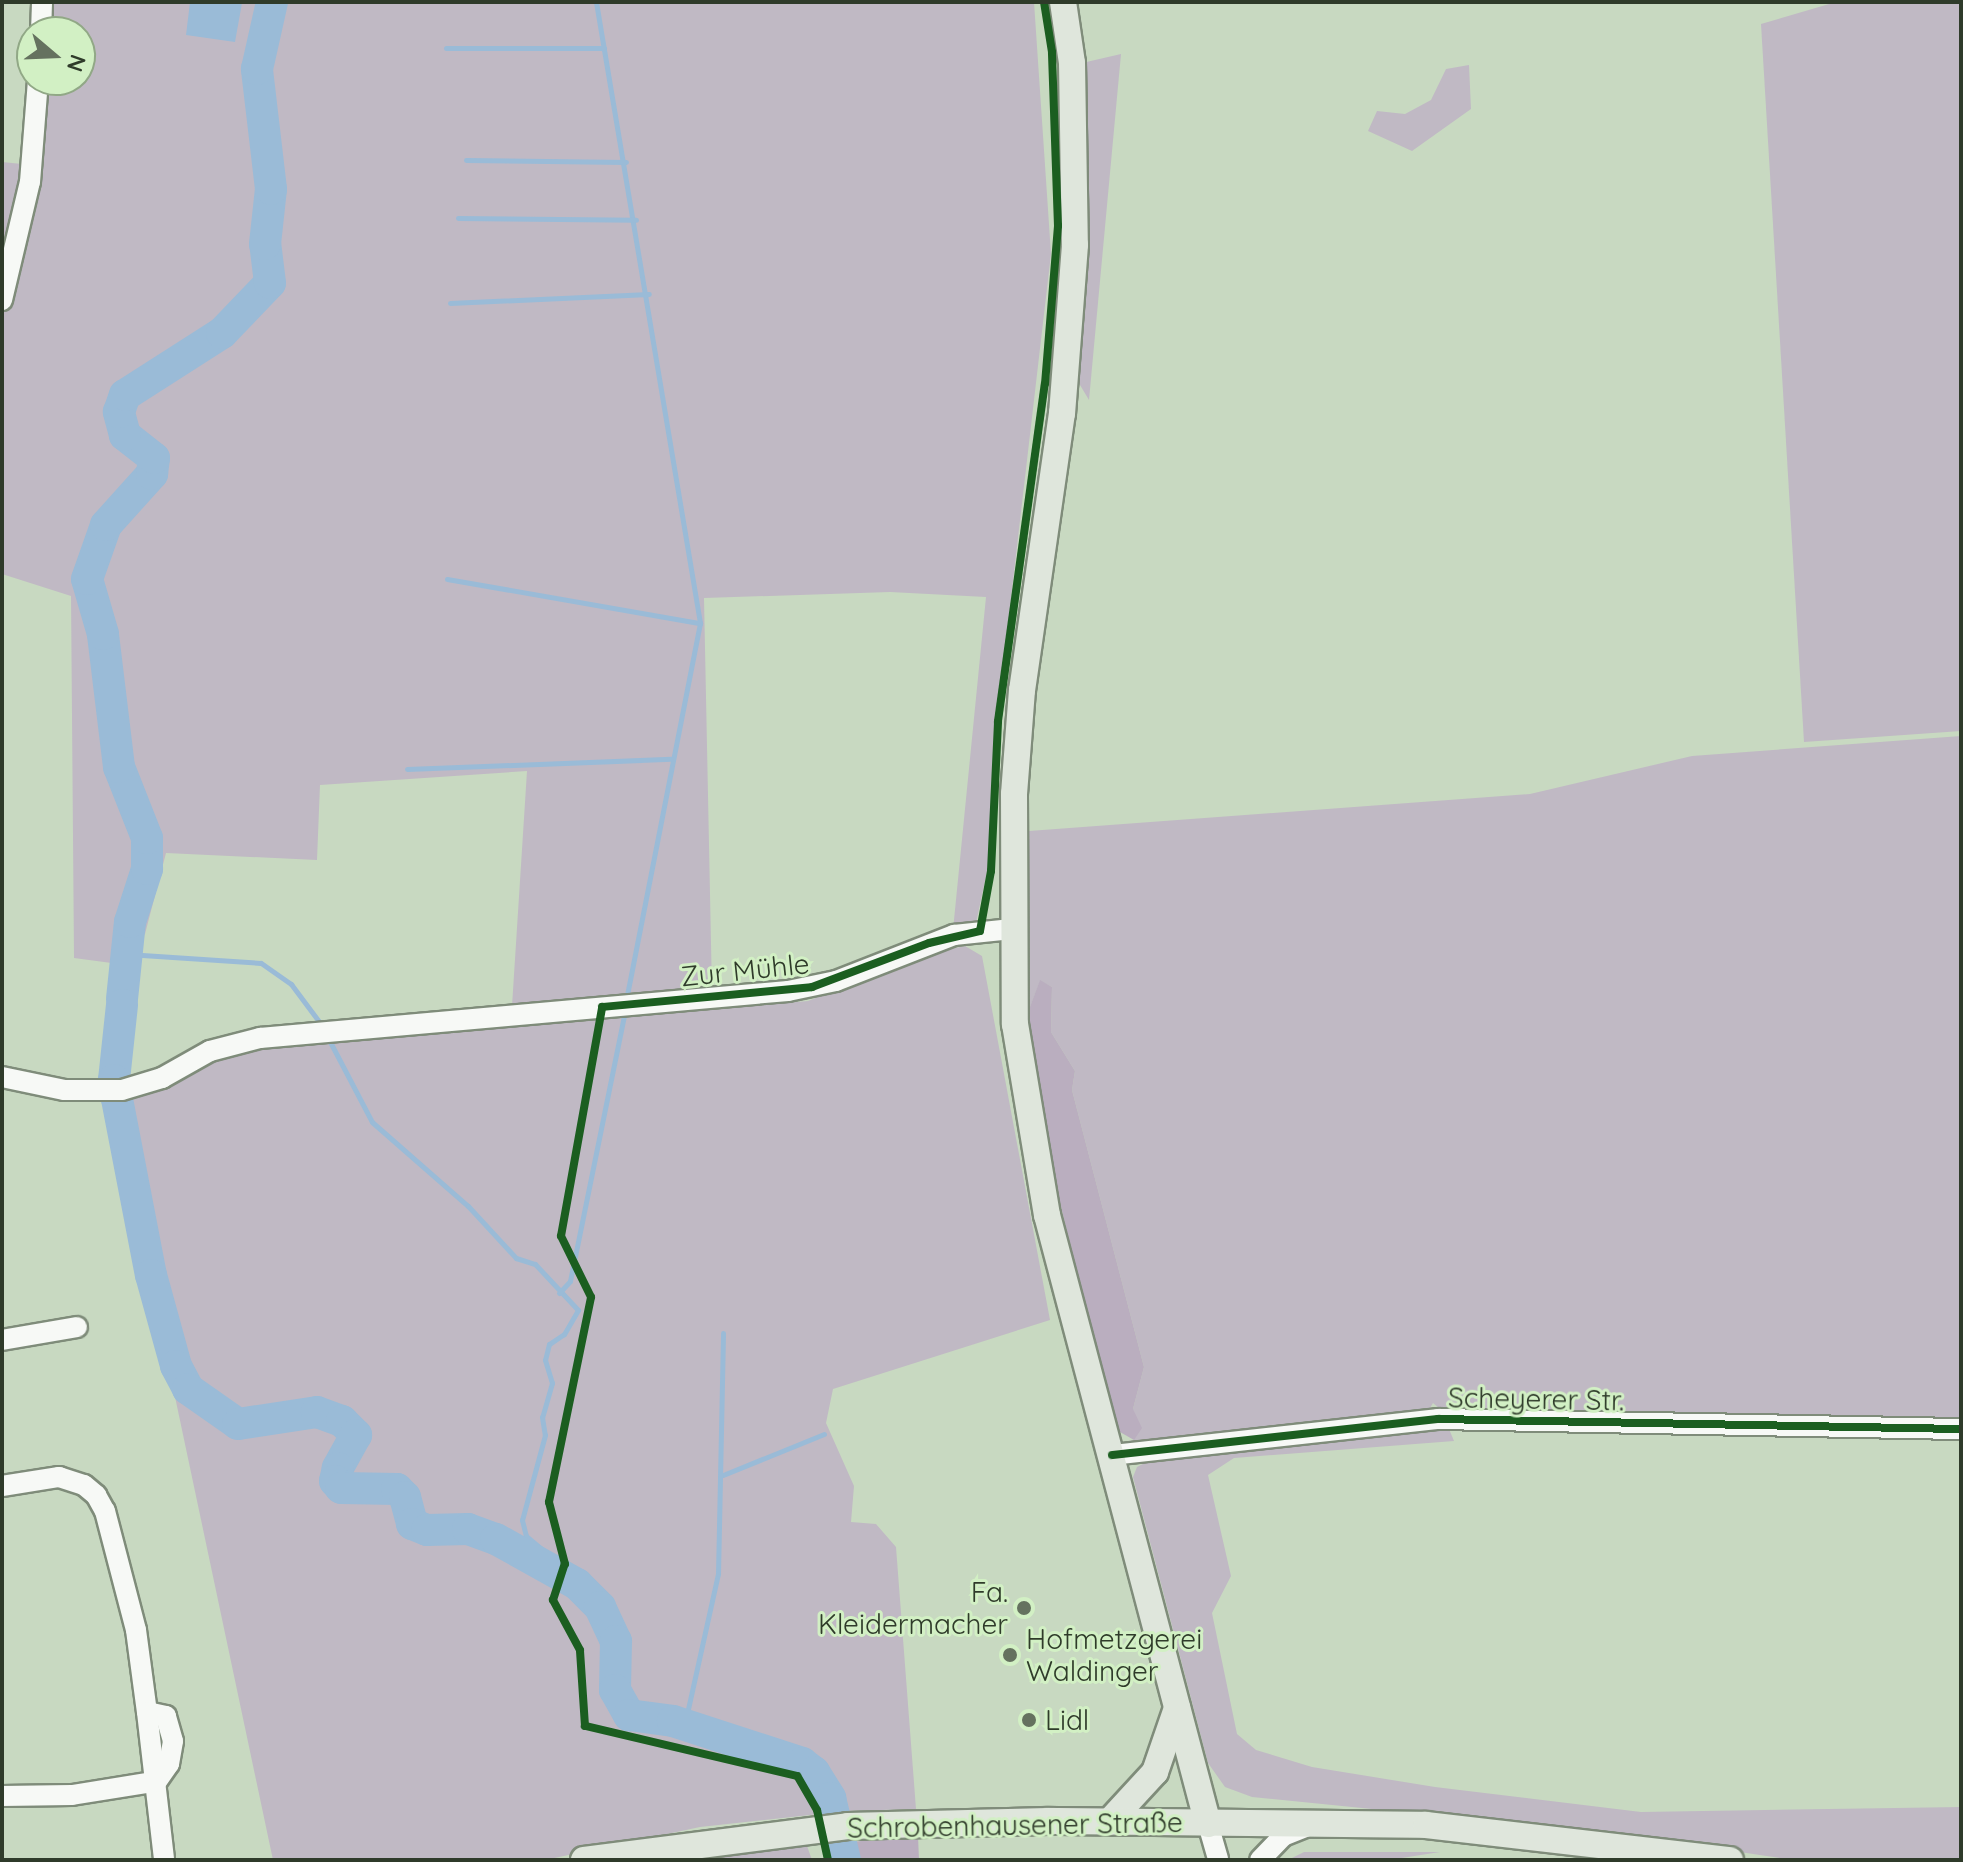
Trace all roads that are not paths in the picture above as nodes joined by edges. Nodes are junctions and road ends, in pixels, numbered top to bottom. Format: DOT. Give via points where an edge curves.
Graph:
graph roads {
  1 [pos="1063,2"];
  2 [pos="37,96"];
  3 [pos="2,300"];
  4 [pos="1012,929"];
  5 [pos="2,1077"];
  6 [pos="77,1327"];
  7 [pos="2,1340"];
  8 [pos="1961,1429"];
  9 [pos="1112,1455"];
  10 [pos="2,1486"];
  11 [pos="1177,1708"];
  12 [pos="154,1782"];
  13 [pos="2,1796"];
  14 [pos="1109,1822"];
  15 [pos="1317,1823"];
  16 [pos="1208,1824"];
  17 [pos="164,1860"];
  18 [pos="584,1860"];
  19 [pos="1218,1860"];
  20 [pos="1260,1860"];
  21 [pos="1730,1860"];
  1 -- 4 [label="main road" via="1072,63 1075,245 1062,413 1022,690 1012,823"];
  2 -- 3 [label="street" via="30,182"];
  4 -- 5 [label="street, Zur Mühle" via="954,935 812,987 309,1032 210,1051 130,1089 97,1092"];
  4 -- 9 [label="main road" via="1015,1024 1028,1116 1047,1215"];
  6 -- 7 [label="street"];
  8 -- 9 [label="street, Scheyerer Str." via="1438,1419"];
  9 -- 11 [label="main road"];
  10 -- 12 [label="street" via="59,1477 84,1485 105,1511 136,1630 147,1712 166,1716 173,1741 169,1764"];
  11 -- 14 [label="main road" via="1155,1772"];
  11 -- 16 [label="main road"];
  12 -- 13 [label="street" via="72,1795"];
  12 -- 17 [label="street"];
  14 -- 16 [label="main road, Schrobenhausener Straße"];
  14 -- 18 [label="main road, Schrobenhausener Straße" via="848,1826"];
  15 -- 16 [label="main road, Schrobenhausener Straße"];
  15 -- 20 [label="street" via="1283,1836"];
  15 -- 21 [label="main road, Schrobenhausener Straße" via="1426,1825"];
  16 -- 19 [label="street"];
}
